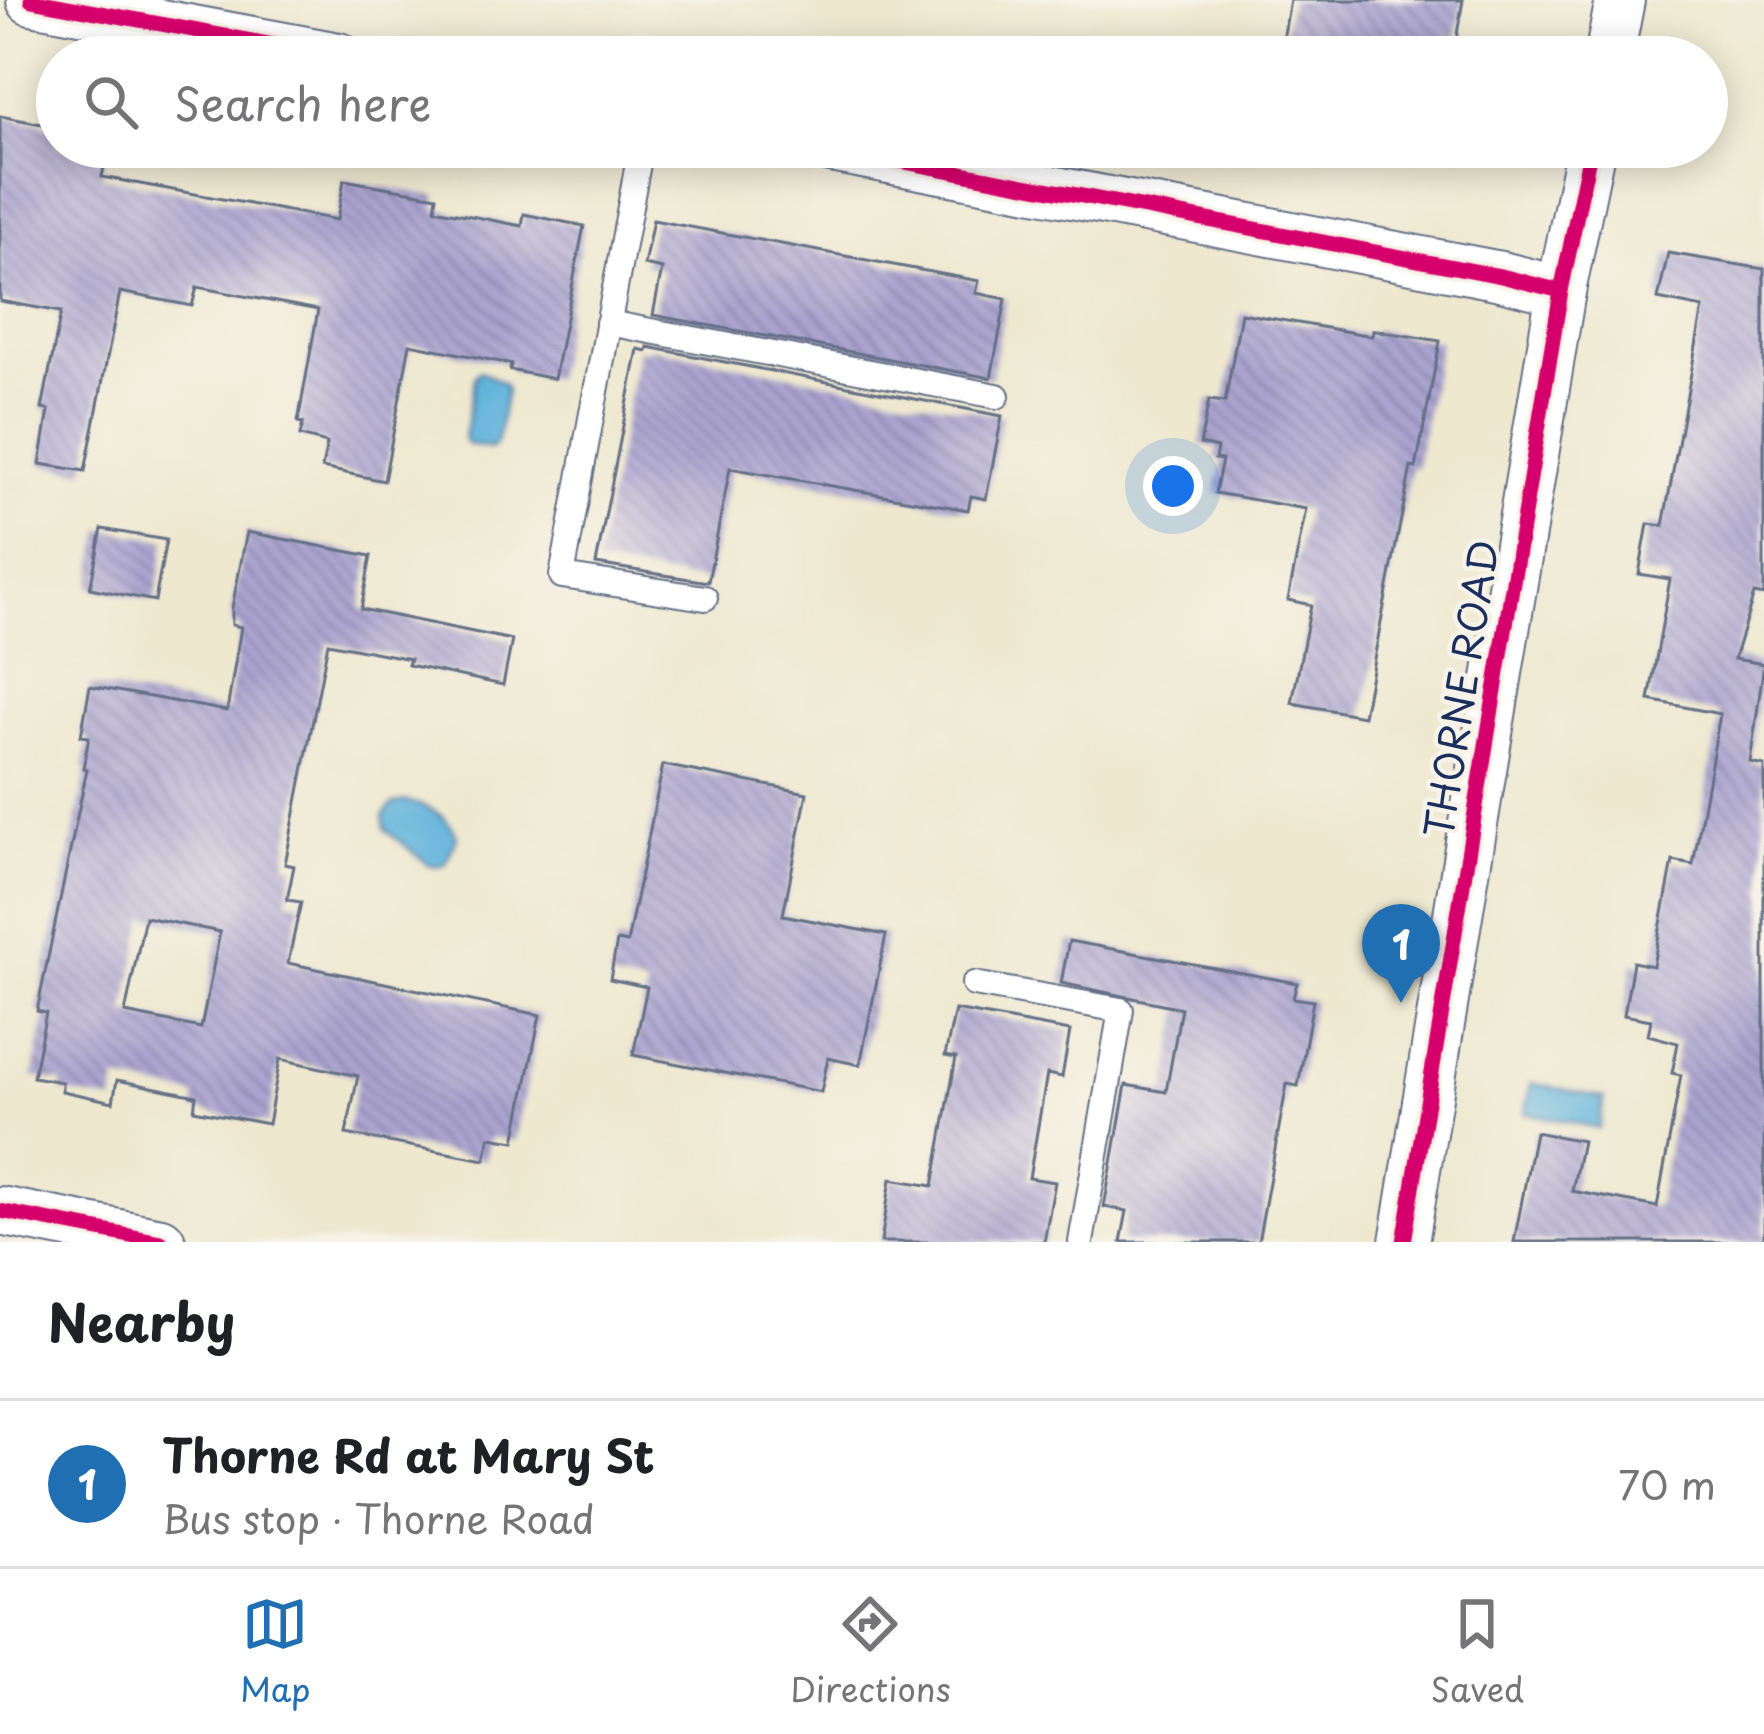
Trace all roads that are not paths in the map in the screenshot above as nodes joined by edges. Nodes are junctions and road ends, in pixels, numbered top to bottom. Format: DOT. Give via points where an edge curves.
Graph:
graph roads {
  1 [pos="31,0"];
  2 [pos="1620,0"];
  3 [pos="226,36"];
  4 [pos="1613,36"];
  5 [pos="636,168"];
  6 [pos="936,168"];
  7 [pos="1587,168"];
  8 [pos="1561,291"];
  9 [pos="608,323"];
  10 [pos="998,395"];
  11 [pos="705,598"];
  12 [pos="974,984"];
  13 [pos="0,1211"];
  14 [pos="161,1242"];
  15 [pos="1081,1242"];
  16 [pos="1404,1242"];
  1 -- 3 [label="street"];
  2 -- 4 [label="street"];
  5 -- 9 [label="lane"];
  6 -- 8 [label="street"];
  7 -- 8 [label="street, THORNE ROAD"];
  8 -- 16 [label="street, THORNE ROAD"];
  9 -- 10 [label="lane"];
  9 -- 11 [label="lane" via="562,576"];
  12 -- 15 [label="lane" via="1121,1010"];
  13 -- 14 [label="street"];
}
